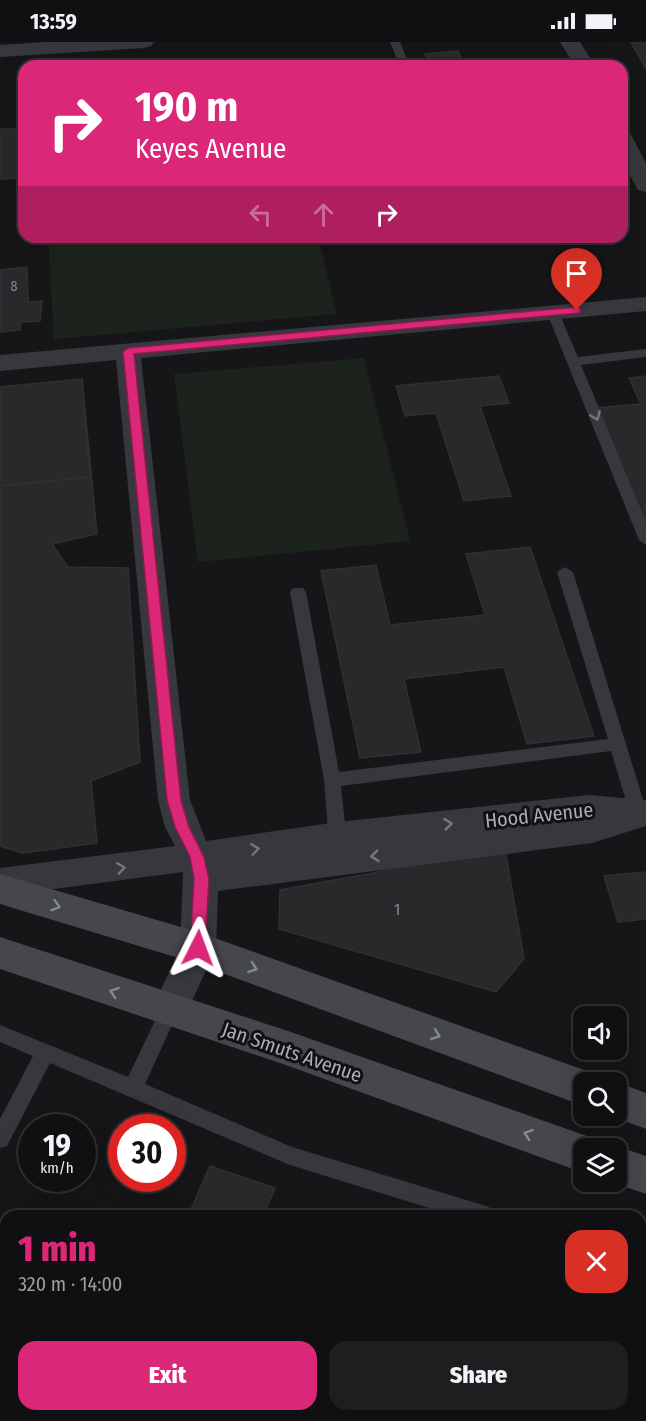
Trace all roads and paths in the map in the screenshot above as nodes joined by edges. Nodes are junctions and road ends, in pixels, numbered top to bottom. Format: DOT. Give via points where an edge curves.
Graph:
graph roads {
  1 [pos="144,42"];
  2 [pos="395,42"];
  3 [pos="570,42"];
  4 [pos="48,45"];
  5 [pos="0,51"];
  6 [pos="402,60"];
  7 [pos="581,60"];
  8 [pos="628,150"];
  9 [pos="646,185"];
  10 [pos="646,304"];
  11 [pos="553,313"];
  12 [pos="128,352"];
  13 [pos="646,353"];
  14 [pos="574,362"];
  15 [pos="0,363"];
  16 [pos="646,540"];
  17 [pos="565,572"];
  18 [pos="298,592"];
  19 [pos="618,744"];
  20 [pos="332,780"];
  21 [pos="642,813"];
  22 [pos="338,848"];
  23 [pos="199,868"];
  24 [pos="0,882"];
  25 [pos="0,889"];
  26 [pos="198,948"];
  27 [pos="0,953"];
  28 [pos="170,1011"];
  29 [pos="0,1033"];
  30 [pos="46,1051"];
  31 [pos="573,1084"];
  32 [pos="133,1088"];
  33 [pos="627,1104"];
  34 [pos="646,1111"];
  35 [pos="0,1139"];
  36 [pos="573,1150"];
  37 [pos="627,1169"];
  38 [pos="646,1175"];
  39 [pos="466,1210"];
  1 -- 4 [label="street"];
  2 -- 6 [label="lane"];
  3 -- 7 [label="street"];
  4 -- 5 [label="street"];
  8 -- 9 [label="street"];
  10 -- 11 [label="street"];
  11 -- 12 [label="street"];
  11 -- 14 [label="lane"];
  12 -- 15 [label="street"];
  12 -- 23 [label="street" via="174,800"];
  13 -- 14 [label="lane"];
  14 -- 16 [label="lane, one-way"];
  17 -- 19 [label="lane"];
  18 -- 20 [label="lane"];
  19 -- 20 [label="lane"];
  19 -- 21 [label="lane"];
  20 -- 22 [label="lane"];
  21 -- 22 [label="street, Hood Avenue" via="612,825 557,823"];
  22 -- 23 [label="street, Hood Avenue"];
  24 -- 23 [label="street, Hood Avenue, one-way" via="107,870"];
  23 -- 26 [label="street"];
  25 -- 26 [label="main road, one-way"];
  26 -- 28 [label="street"];
  26 -- 31 [label="main road, one-way"];
  28 -- 27 [label="main road, Jan Smuts Avenue, one-way"];
  28 -- 32 [label="lane"];
  36 -- 28 [label="main road, Jan Smuts Avenue, one-way" via="288,1048"];
  29 -- 30 [label="lane"];
  30 -- 32 [label="lane"];
  30 -- 35 [label="lane"];
  32 -- 39 [label="lane" via="290,1156"];
  33 -- 34 [label="main road"];
  37 -- 38 [label="main road"];
}
